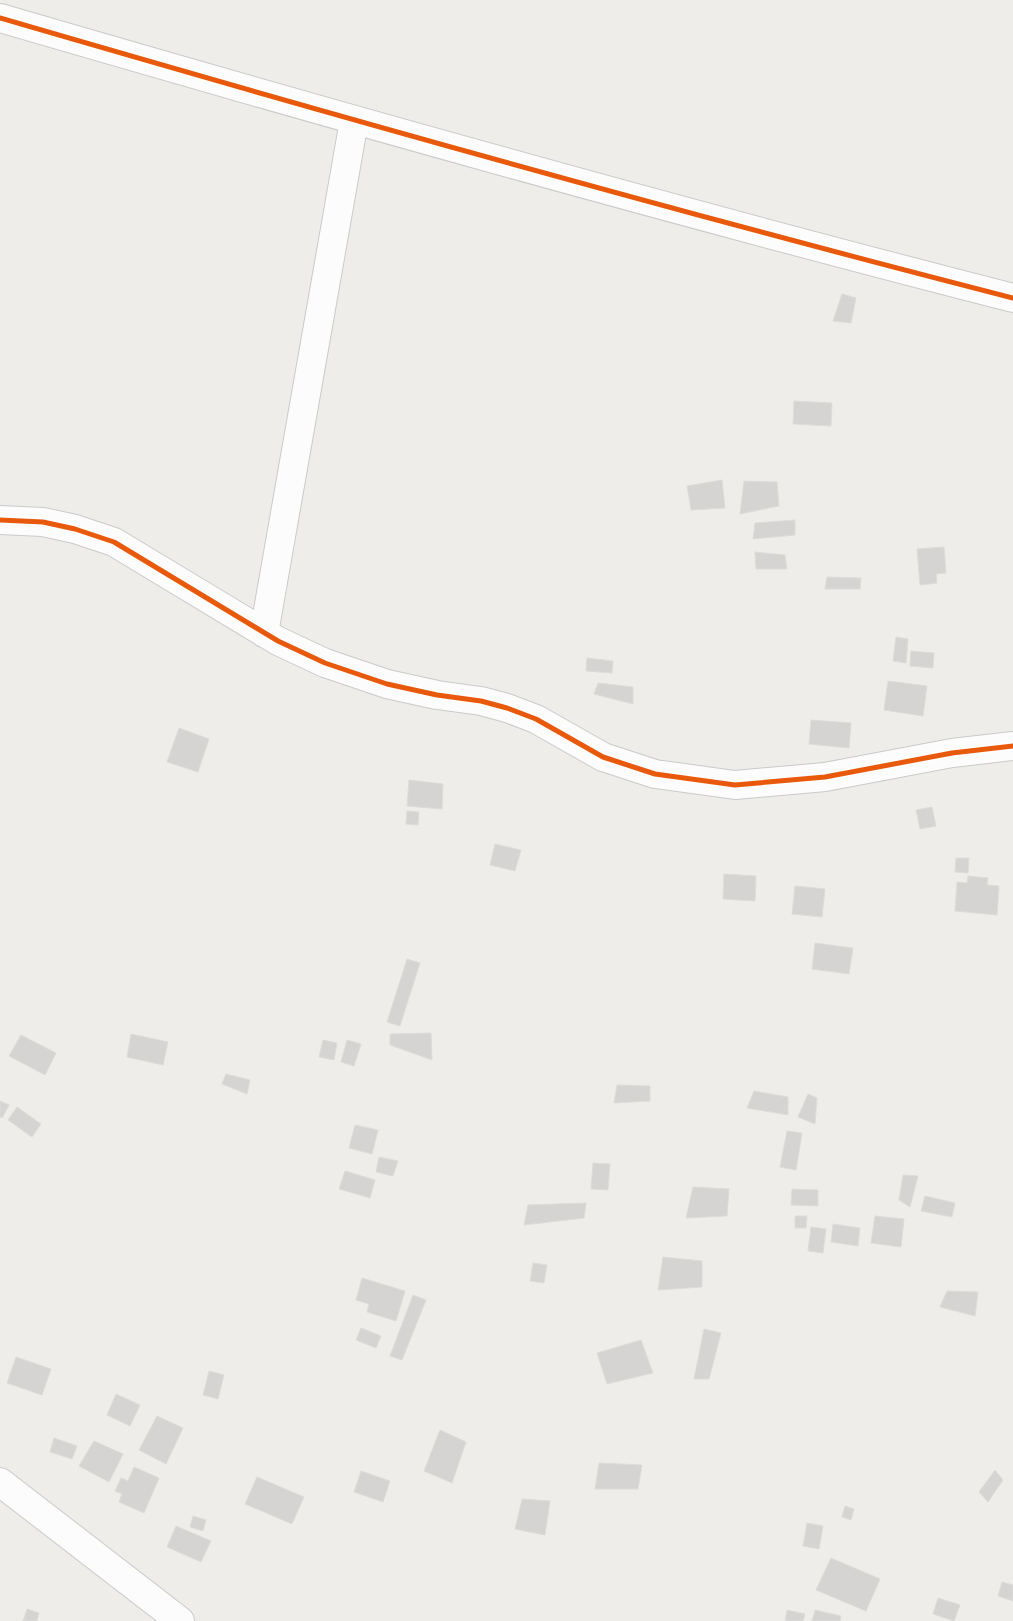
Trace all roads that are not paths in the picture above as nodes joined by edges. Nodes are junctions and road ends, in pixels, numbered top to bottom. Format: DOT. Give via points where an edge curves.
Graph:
graph roads {
  1 [pos="0,18"];
  2 [pos="354,121"];
  3 [pos="1013,298"];
  4 [pos="0,520"];
  5 [pos="264,632"];
  6 [pos="1013,746"];
  7 [pos="0,1482"];
  8 [pos="180,1621"];
  1 -- 2 [label="street"];
  2 -- 3 [label="street" via="761,234"];
  2 -- 5 [label="street"];
  4 -- 5 [label="street" via="43,522 114,542"];
  5 -- 6 [label="street" via="325,663 387,684 507,708 536,719 604,757 655,774 735,785 825,777 952,753"];
  7 -- 8 [label="street"];
}
